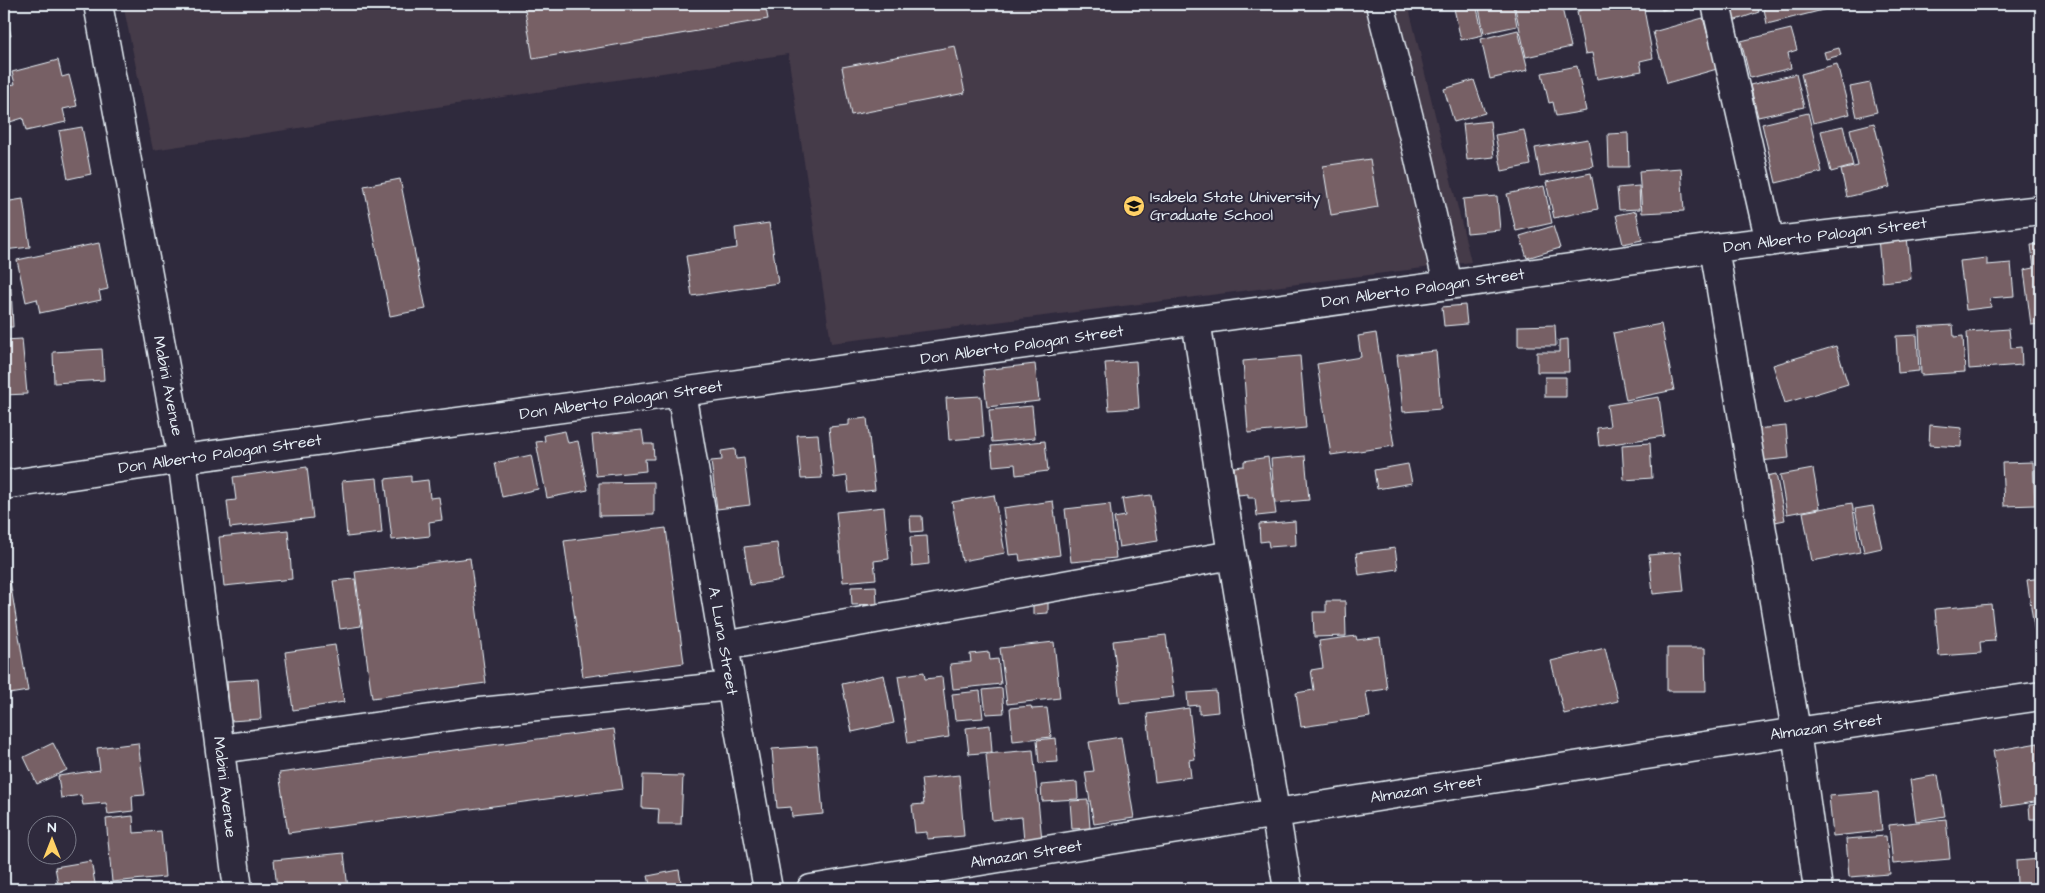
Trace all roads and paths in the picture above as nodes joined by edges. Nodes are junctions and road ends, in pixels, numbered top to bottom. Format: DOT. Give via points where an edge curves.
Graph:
graph roads {
  1 [pos="98,4"];
  2 [pos="1380,4"];
  3 [pos="1716,4"];
  4 [pos="2041,210"];
  5 [pos="1770,242"];
  6 [pos="1714,248"];
  7 [pos="1448,285"];
  8 [pos="1196,320"];
  9 [pos="681,392"];
  10 [pos="182,459"];
  11 [pos="4,485"];
  12 [pos="1232,555"];
  13 [pos="724,646"];
  14 [pos="731,686"];
  15 [pos="2041,696"];
  16 [pos="1796,731"];
  17 [pos="220,749"];
  18 [pos="1276,812"];
  19 [pos="238,889"];
  20 [pos="768,889"];
  21 [pos="811,889"];
  22 [pos="1288,889"];
  23 [pos="1818,889"];
  1 -- 10 [label="street, Mabini Avenue"];
  2 -- 7 [label="street"];
  3 -- 5 [label="street"];
  4 -- 5 [label="street, Don Alberto Palogan Street"];
  5 -- 6 [label="street, Don Alberto Palogan Street"];
  6 -- 7 [label="street, Don Alberto Palogan Street"];
  6 -- 16 [label="street"];
  7 -- 8 [label="street, Don Alberto Palogan Street"];
  8 -- 9 [label="street, Don Alberto Palogan Street"];
  8 -- 12 [label="street"];
  9 -- 10 [label="street, Don Alberto Palogan Street"];
  9 -- 13 [label="street, A. Luna Street"];
  10 -- 11 [label="street, Don Alberto Palogan Street"];
  10 -- 17 [label="street, Mabini Avenue"];
  12 -- 13 [label="street"];
  12 -- 18 [label="street"];
  13 -- 14 [label="street, A. Luna Street"];
  14 -- 17 [label="street" via="480,712"];
  14 -- 20 [label="street, A. Luna Street"];
  15 -- 16 [label="street, Almazan Street"];
  16 -- 18 [label="street, Almazan Street"];
  16 -- 23 [label="street"];
  17 -- 19 [label="street, Mabini Avenue"];
  18 -- 21 [label="street, Almazan Street"];
  18 -- 22 [label="street"];
}
